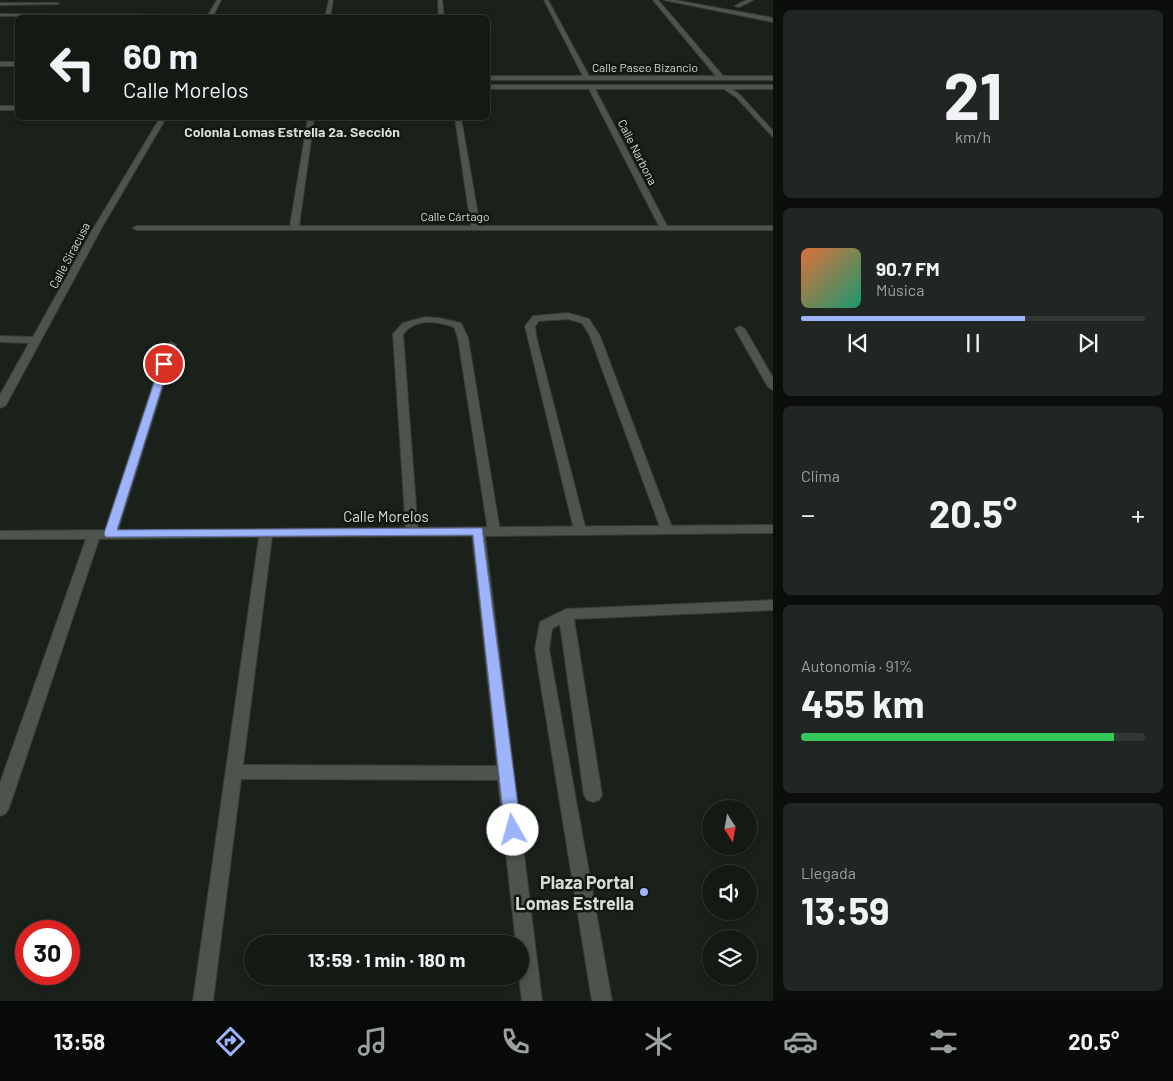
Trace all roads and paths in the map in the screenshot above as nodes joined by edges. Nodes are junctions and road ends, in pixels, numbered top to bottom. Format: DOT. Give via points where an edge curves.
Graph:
graph roads {
  1 [pos="62,0"];
  2 [pos="219,0"];
  3 [pos="331,0"];
  4 [pos="440,0"];
  5 [pos="546,0"];
  6 [pos="656,0"];
  7 [pos="666,0"];
  8 [pos="751,0"];
  9 [pos="0,4"];
  10 [pos="57,4"];
  11 [pos="729,4"];
  12 [pos="737,6"];
  13 [pos="746,8"];
  14 [pos="0,14"];
  15 [pos="46,15"];
  16 [pos="210,15"];
  17 [pos="328,15"];
  18 [pos="442,15"];
  19 [pos="772,19"];
  20 [pos="0,64"];
  21 [pos="15,64"];
  22 [pos="490,78"];
  23 [pos="518,78"];
  24 [pos="587,78"];
  25 [pos="721,78"];
  26 [pos="773,78"];
  27 [pos="520,86"];
  28 [pos="490,87"];
  29 [pos="591,87"];
  30 [pos="725,87"];
  31 [pos="773,88"];
  32 [pos="0,108"];
  33 [pos="15,108"];
  34 [pos="161,120"];
  35 [pos="310,120"];
  36 [pos="458,120"];
  37 [pos="773,135"];
  38 [pos="137,228"];
  39 [pos="476,228"];
  40 [pos="664,228"];
  41 [pos="773,228"];
  42 [pos="294,229"];
  43 [pos="740,329"];
  44 [pos="0,339"];
  45 [pos="37,340"];
  46 [pos="170,346"];
  47 [pos="773,387"];
  48 [pos="0,405"];
  49 [pos="773,529"];
  50 [pos="580,530"];
  51 [pos="667,530"];
  52 [pos="486,531"];
  53 [pos="412,532"];
  54 [pos="266,533"];
  55 [pos="94,534"];
  56 [pos="110,534"];
  57 [pos="0,535"];
  58 [pos="773,605"];
  59 [pos="566,614"];
  60 [pos="234,772"];
  61 [pos="506,773"];
  62 [pos="593,795"];
  63 [pos="0,808"];
  64 [pos="203,1001"];
  65 [pos="532,1001"];
  66 [pos="602,1001"];
  1 -- 10 [label="street"];
  2 -- 16 [label="street"];
  3 -- 17 [label="street"];
  4 -- 18 [label="street"];
  5 -- 24 [label="street"];
  6 -- 25 [label="street"];
  7 -- 19 [label="street"];
  8 -- 12 [label="street"];
  9 -- 10 [label="street"];
  10 -- 15 [label="street"];
  11 -- 12 [label="street"];
  12 -- 13 [label="street"];
  14 -- 15 [label="street"];
  20 -- 21 [label="street"];
  22 -- 23 [label="street, Calle Paseo Bizancio"];
  23 -- 24 [label="street, Calle Paseo Bizancio"];
  23 -- 27 [label="street"];
  24 -- 25 [label="street, Calle Paseo Bizancio"];
  25 -- 26 [label="street, Calle Paseo Bizancio"];
  27 -- 28 [label="street, Calle Paseo Bizancio"];
  27 -- 29 [label="street, Calle Paseo Bizancio"];
  29 -- 30 [label="street, Calle Paseo Bizancio"];
  29 -- 40 [label="street, Calle Narbona"];
  30 -- 31 [label="street, Calle Paseo Bizancio"];
  30 -- 37 [label="street" via="738,96"];
  32 -- 33 [label="street"];
  34 -- 45 [label="street, Calle Siracusa"];
  35 -- 42 [label="street"];
  36 -- 39 [label="street"];
  38 -- 42 [label="street, Calle Cártago"];
  39 -- 40 [label="street, Calle Cártago"];
  39 -- 42 [label="street, Calle Cártago"];
  40 -- 41 [label="street, Calle Cártago"];
  43 -- 47 [label="street"];
  44 -- 45 [label="street"];
  45 -- 48 [label="street, Calle Siracusa"];
  46 -- 56 [label="street"];
  49 -- 51 [label="street, Calle Morelos"];
  50 -- 51 [label="street, Calle Morelos"];
  50 -- 51 [label="street" via="531,336 530,326 536,318 568,316 586,321 595,336"];
  50 -- 52 [label="street, Calle Morelos"];
  52 -- 53 [label="street, Calle Morelos"];
  52 -- 53 [label="street" via="463,338 458,325 418,320 406,325 398,334"];
  52 -- 61 [label="street"];
  53 -- 54 [label="street, Calle Morelos"];
  54 -- 56 [label="street, Calle Morelos"];
  54 -- 60 [label="street"];
  55 -- 56 [label="street, Calle Morelos"];
  55 -- 57 [label="street, Calle Morelos"];
  55 -- 63 [label="street"];
  58 -- 59 [label="street"];
  59 -- 62 [label="street"];
  59 -- 66 [label="street" via="545,626 542,649"];
  60 -- 61 [label="street"];
  60 -- 64 [label="street"];
  61 -- 65 [label="street"];
}
